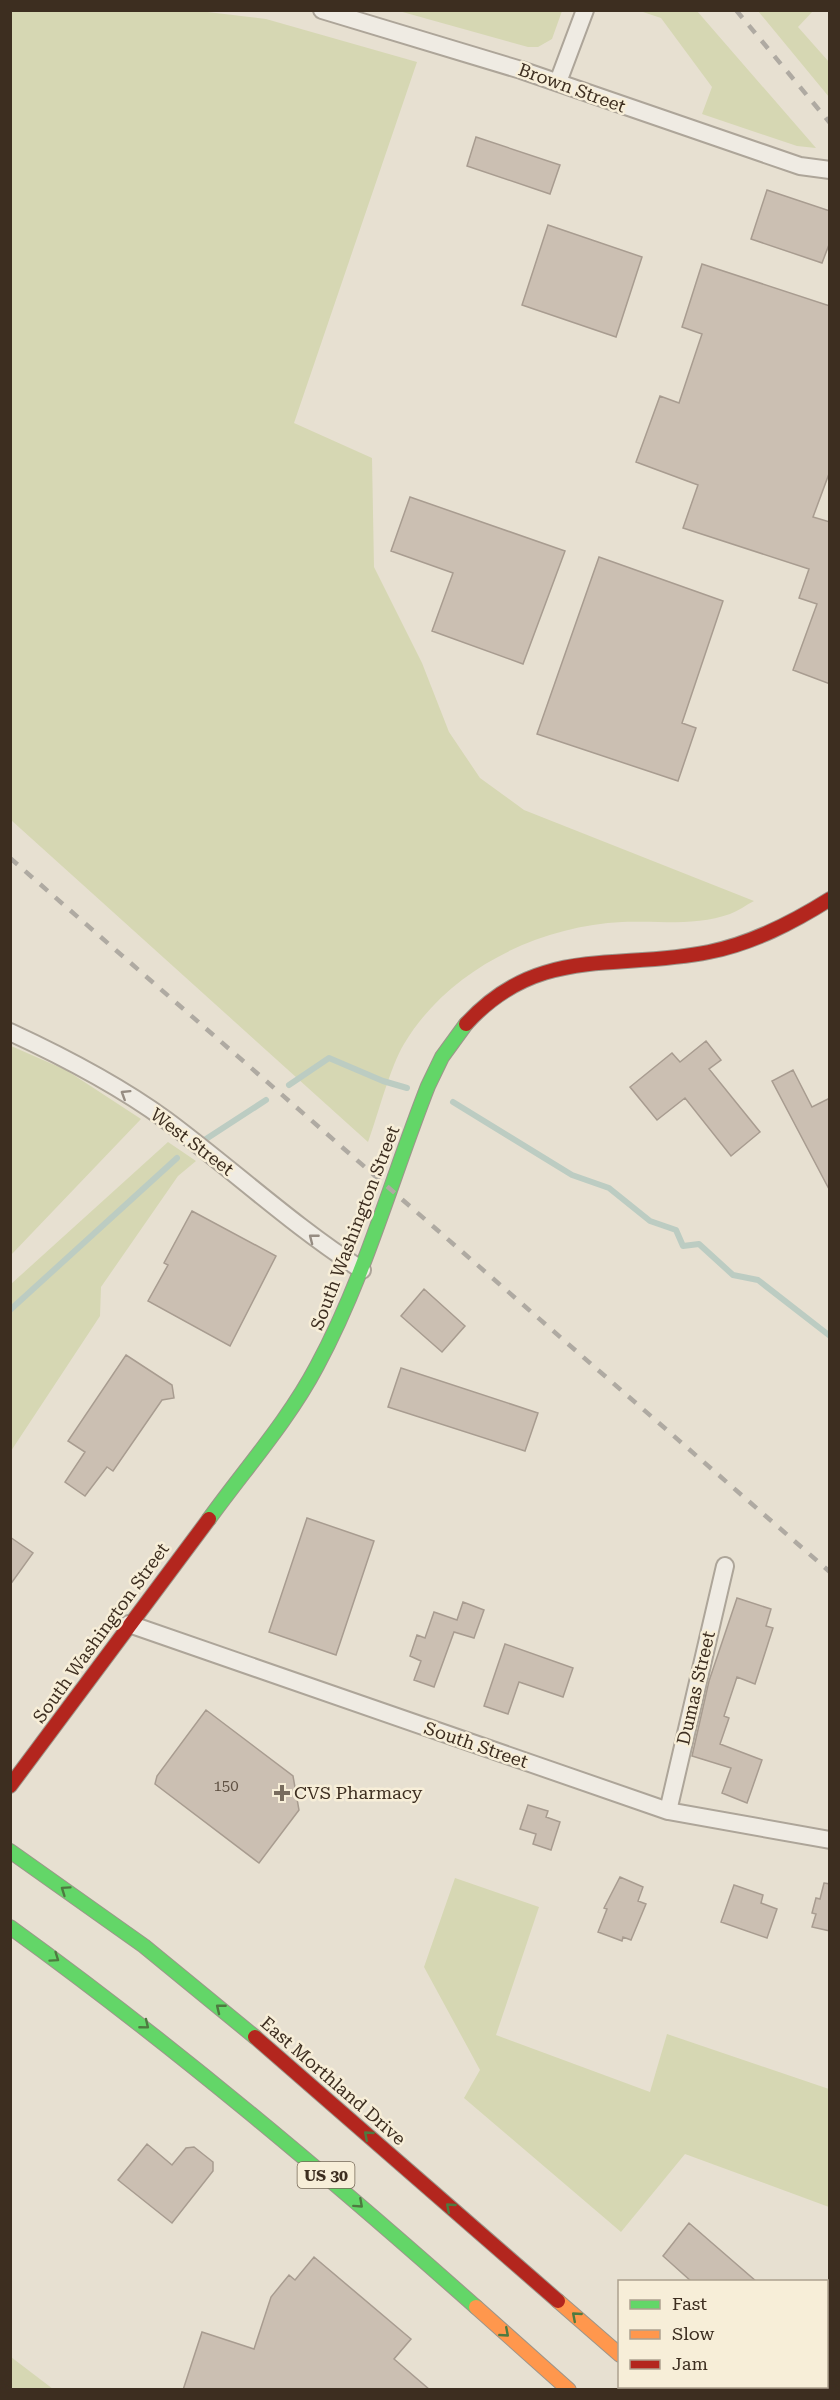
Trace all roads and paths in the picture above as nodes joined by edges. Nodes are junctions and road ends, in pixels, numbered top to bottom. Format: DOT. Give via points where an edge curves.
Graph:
graph roads {
  1 [pos="322,10"];
  2 [pos="585,10"];
  3 [pos="558,81"];
  4 [pos="825,170"];
  5 [pos="830,899"];
  6 [pos="10,1032"];
  7 [pos="362,1270"];
  8 [pos="725,1566"];
  9 [pos="129,1624"];
  10 [pos="10,1786"];
  11 [pos="668,1811"];
  12 [pos="830,1840"];
  13 [pos="10,1851"];
  14 [pos="10,1927"];
  15 [pos="618,2353"];
  16 [pos="569,2390"];
  1 -- 3 [label="street, Brown Street"];
  2 -- 3 [label="street"];
  3 -- 4 [label="street, Brown Street" via="800,166"];
  5 -- 7 [label="main road, South Washington Street" via="793,922 734,946 690,955 560,967 522,982 490,1002 463,1027 433,1074"];
  7 -- 6 [label="street, West Street, one-way" via="321,1244 163,1118 64,1057"];
  7 -- 9 [label="main road, South Washington Street" via="339,1324 302,1393"];
  8 -- 11 [label="street, Dumas Street"];
  9 -- 10 [label="main road, South Washington Street"];
  9 -- 11 [label="street, South Street"];
  11 -- 12 [label="street, South Street"];
  15 -- 13 [label="main road, East Morthland Drive, one-way" via="280,2057 144,1946"];
  14 -- 16 [label="main road, US 30, one-way" via="99,1989 192,2063 334,2182"];
}
